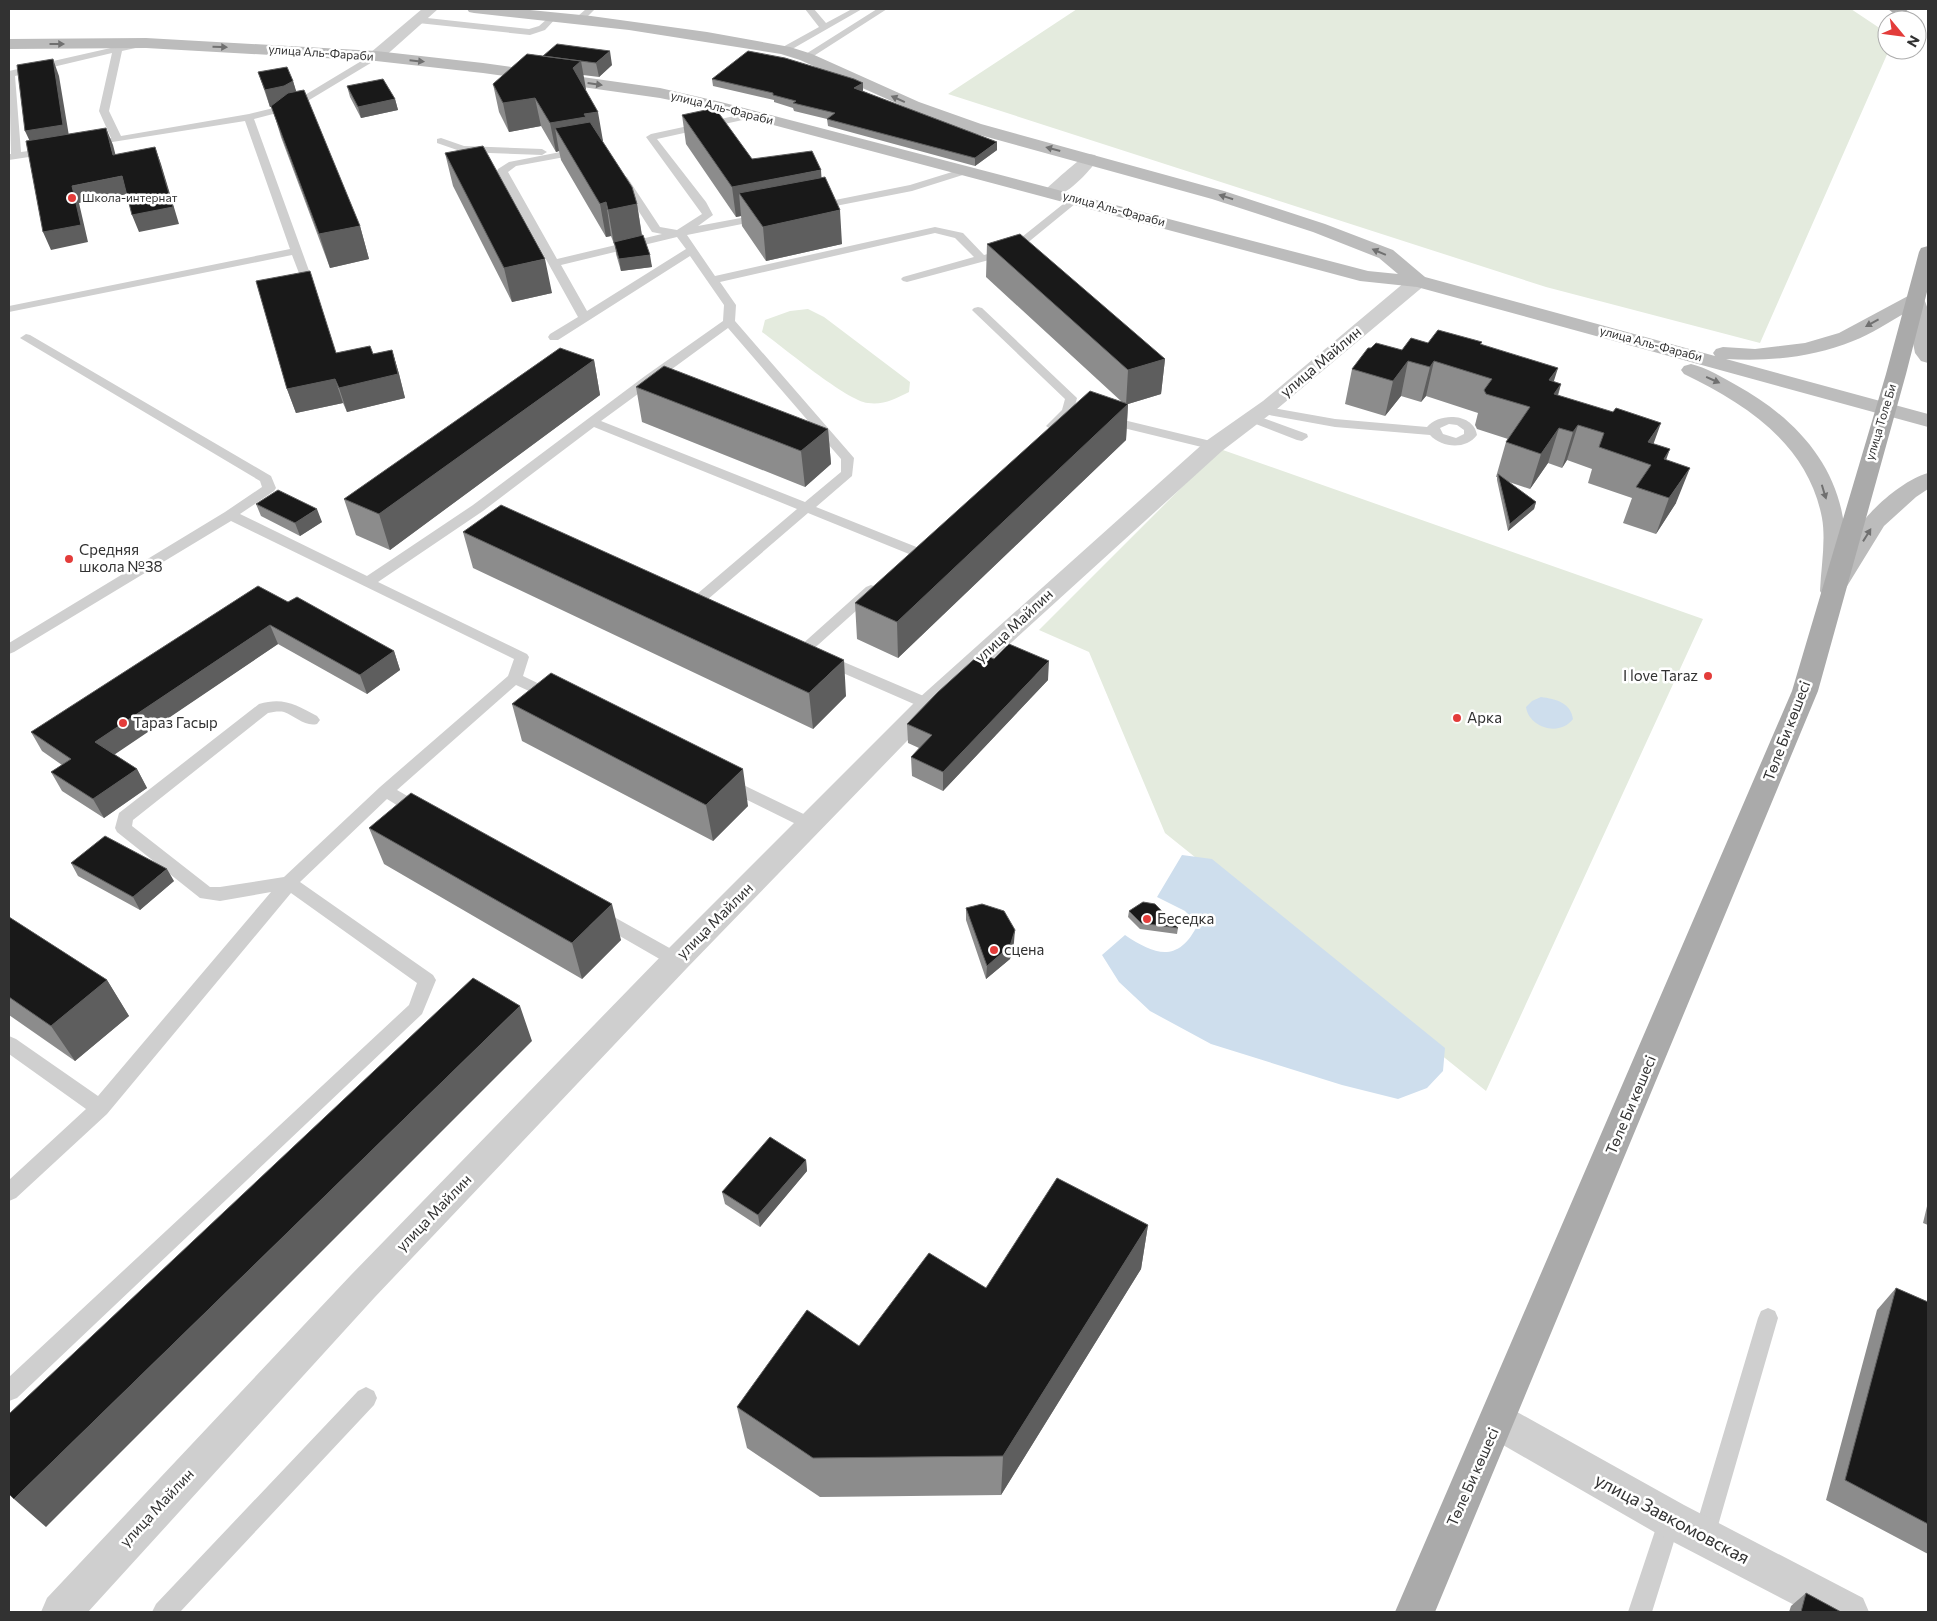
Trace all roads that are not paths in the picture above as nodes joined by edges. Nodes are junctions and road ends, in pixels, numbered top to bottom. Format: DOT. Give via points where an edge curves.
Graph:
graph roads {
  1 [pos="431,9"];
  2 [pos="474,9"];
  3 [pos="809,9"];
  4 [pos="858,9"];
  5 [pos="883,9"];
  6 [pos="504,11"];
  7 [pos="586,14"];
  8 [pos="554,16"];
  9 [pos="418,20"];
  10 [pos="489,28"];
  11 [pos="825,28"];
  12 [pos="9,44"];
  13 [pos="146,44"];
  14 [pos="784,50"];
  15 [pos="118,51"];
  16 [pos="376,56"];
  17 [pos="806,57"];
  18 [pos="9,74"];
  19 [pos="753,115"];
  20 [pos="249,117"];
  21 [pos="117,139"];
  22 [pos="441,141"];
  23 [pos="81,145"];
  24 [pos="62,148"];
  25 [pos="593,149"];
  26 [pos="574,153"];
  27 [pos="12,157"];
  28 [pos="1089,159"];
  29 [pos="964,171"];
  30 [pos="618,172"];
  31 [pos="1052,193"];
  32 [pos="1076,199"];
  33 [pos="806,208"];
  34 [pos="777,214"];
  35 [pos="680,233"];
  36 [pos="1335,234"];
  37 [pos="692,250"];
  38 [pos="296,251"];
  39 [pos="1928,252"];
  40 [pos="982,259"];
  41 [pos="1305,259"];
  42 [pos="554,263"];
  43 [pos="306,279"];
  44 [pos="712,280"];
  45 [pos="907,280"];
  46 [pos="1418,281"];
  47 [pos="1916,300"];
  48 [pos="9,309"];
  49 [pos="978,310"];
  50 [pos="585,318"];
  51 [pos="729,322"];
  52 [pos="1605,331"];
  53 [pos="554,337"];
  54 [pos="26,338"];
  55 [pos="1928,357"];
  56 [pos="649,379"];
  57 [pos="667,386"];
  58 [pos="1884,409"];
  59 [pos="1257,414"];
  60 [pos="1097,418"];
  61 [pos="1928,421"];
  62 [pos="593,422"];
  63 [pos="1434,430"];
  64 [pos="1302,437"];
  65 [pos="1039,438"];
  66 [pos="1214,446"];
  67 [pos="821,447"];
  68 [pos="848,458"];
  69 [pos="1928,480"];
  70 [pos="478,508"];
  71 [pos="806,508"];
  72 [pos="230,515"];
  73 [pos="496,516"];
  74 [pos="900,564"];
  75 [pos="368,582"];
  76 [pos="878,584"];
  77 [pos="1832,591"];
  78 [pos="691,601"];
  79 [pos="714,611"];
  80 [pos="9,649"];
  81 [pos="515,678"];
  82 [pos="928,704"];
  83 [pos="569,705"];
  84 [pos="312,720"];
  85 [pos="712,776"];
  86 [pos="386,791"];
  87 [pos="438,821"];
  88 [pos="810,824"];
  89 [pos="289,883"];
  90 [pos="583,906"];
  91 [pos="676,960"];
  92 [pos="9,1044"];
  93 [pos="100,1108"];
  94 [pos="9,1192"];
  95 [pos="1768,1318"];
  96 [pos="9,1391"];
  97 [pos="366,1398"];
  98 [pos="1497,1421"];
  99 [pos="1670,1519"];
  100 [pos="1704,1536"];
  101 [pos="61,1612"];
  102 [pos="164,1612"];
  103 [pos="1415,1612"];
  104 [pos="1640,1612"];
  105 [pos="1849,1612"];
  1 -- 9 [label="street"];
  2 -- 6 [label="main road, улица Аль-Фараби"];
  3 -- 11 [label="lane"];
  4 -- 11 [label="lane"];
  5 -- 17 [label="lane"];
  6 -- 8 [label="main road, улица Аль-Фараби"];
  6 -- 10 [label="lane"];
  7 -- 8 [label="main road, улица Аль-Фараби"];
  7 -- 14 [label="main road, улица Аль-Фараби"];
  8 -- 10 [label="lane" via="542,28 530,32"];
  9 -- 10 [label="lane"];
  9 -- 16 [label="street"];
  11 -- 14 [label="lane"];
  12 -- 13 [label="main road, улица Аль-Фараби, one-way"];
  13 -- 15 [label="lane"];
  13 -- 16 [label="main road, улица Аль-Фараби, one-way"];
  14 -- 17 [label="main road, улица Аль-Фараби"];
  15 -- 18 [label="lane"];
  15 -- 21 [label="lane" via="104,111"];
  16 -- 19 [label="main road, улица Аль-Фараби, one-way" via="660,93"];
  16 -- 20 [label="lane" via="293,106"];
  28 -- 17 [label="main road, улица Аль-Фараби, one-way" via="966,124 913,105"];
  18 -- 27 [label="lane"];
  19 -- 29 [label="main road, улица Аль-Фараби"];
  19 -- 35 [label="lane" via="651,137 708,215"];
  20 -- 21 [label="lane"];
  20 -- 38 [label="lane"];
  21 -- 23 [label="lane"];
  22 -- 26 [label="lane" via="463,149"];
  24 -- 27 [label="lane"];
  25 -- 26 [label="lane"];
  26 -- 42 [label="lane" via="513,164 502,171"];
  28 -- 31 [label="street"];
  36 -- 28 [label="main road, улица Аль-Фараби, one-way" via="1218,195"];
  29 -- 31 [label="main road, улица Аль-Фараби"];
  29 -- 33 [label="lane" via="912,188"];
  30 -- 35 [label="lane" via="656,230"];
  31 -- 32 [label="main road, улица Аль-Фараби"];
  32 -- 40 [label="lane" via="1011,252"];
  32 -- 41 [label="main road, улица Аль-Фараби"];
  34 -- 35 [label="lane"];
  35 -- 37 [label="lane"];
  35 -- 42 [label="lane"];
  36 -- 41 [label="main road"];
  46 -- 36 [label="main road, улица Аль-Фараби, one-way" via="1386,254"];
  37 -- 44 [label="lane"];
  37 -- 50 [label="lane"];
  38 -- 43 [label="lane"];
  38 -- 48 [label="lane"];
  39 -- 47 [label="main road, улица Толе Би"];
  40 -- 44 [label="lane" via="959,235 936,230"];
  40 -- 45 [label="lane"];
  41 -- 46 [label="main road, улица Аль-Фараби" via="1367,277"];
  42 -- 50 [label="lane"];
  44 -- 51 [label="lane" via="730,305"];
  46 -- 52 [label="main road, улица Аль-Фараби"];
  46 -- 59 [label="street, улица Майлин"];
  47 -- 52 [label="main road, one-way" via="1846,338 1808,349 1755,355 1708,352"];
  47 -- 55 [label="main road"];
  47 -- 58 [label="main road, улица Толе Би"];
  49 -- 65 [label="lane" via="1071,398 1073,412"];
  50 -- 53 [label="lane"];
  51 -- 56 [label="lane"];
  51 -- 68 [label="lane"];
  52 -- 58 [label="main road, улица Аль-Фараби"];
  52 -- 77 [label="main road, one-way" via="1727,386 1777,421 1803,450 1822,483 1833,519"];
  54 -- 72 [label="lane" via="266,479 269,488"];
  56 -- 57 [label="lane"];
  56 -- 62 [label="lane"];
  58 -- 61 [label="main road, улица Аль-Фараби"];
  58 -- 77 [label="main road, улица Толе Би"];
  59 -- 63 [label="lane"];
  59 -- 64 [label="lane"];
  59 -- 66 [label="street, улица Майлин"];
  60 -- 66 [label="lane"];
  62 -- 70 [label="lane"];
  62 -- 71 [label="lane"];
  66 -- 82 [label="street, улица Майлин"];
  67 -- 68 [label="lane"];
  68 -- 71 [label="lane" via="848,473"];
  77 -- 69 [label="main road, one-way" via="1875,522 1908,492"];
  70 -- 73 [label="lane"];
  70 -- 75 [label="lane"];
  71 -- 74 [label="lane" via="918,547"];
  71 -- 78 [label="lane"];
  72 -- 75 [label="lane"];
  72 -- 80 [label="lane"];
  75 -- 81 [label="lane" via="522,657"];
  76 -- 82 [label="lane" via="800,648"];
  77 -- 98 [label="main road, Төле Би көшесі" via="1801,700"];
  78 -- 79 [label="lane"];
  81 -- 83 [label="lane"];
  81 -- 86 [label="lane"];
  82 -- 88 [label="street, улица Майлин"];
  84 -- 89 [label="lane" via="284,706 264,708 124,817 123,828 206,893 220,894"];
  85 -- 88 [label="lane"];
  86 -- 87 [label="lane"];
  86 -- 89 [label="lane"];
  88 -- 91 [label="street, улица Майлин"];
  89 -- 93 [label="lane"];
  89 -- 96 [label="lane" via="427,980 416,1009"];
  90 -- 91 [label="lane"];
  91 -- 101 [label="street, улица Майлин" via="363,1286"];
  92 -- 93 [label="lane"];
  93 -- 94 [label="lane"];
  95 -- 100 [label="lane"];
  97 -- 102 [label="lane"];
  98 -- 99 [label="street, улица Завкомовская"];
  98 -- 103 [label="main road, Төле Би көшесі"];
  99 -- 100 [label="street, улица Завкомовская"];
  99 -- 104 [label="lane"];
  100 -- 105 [label="street, улица Завкомовская"];
}
